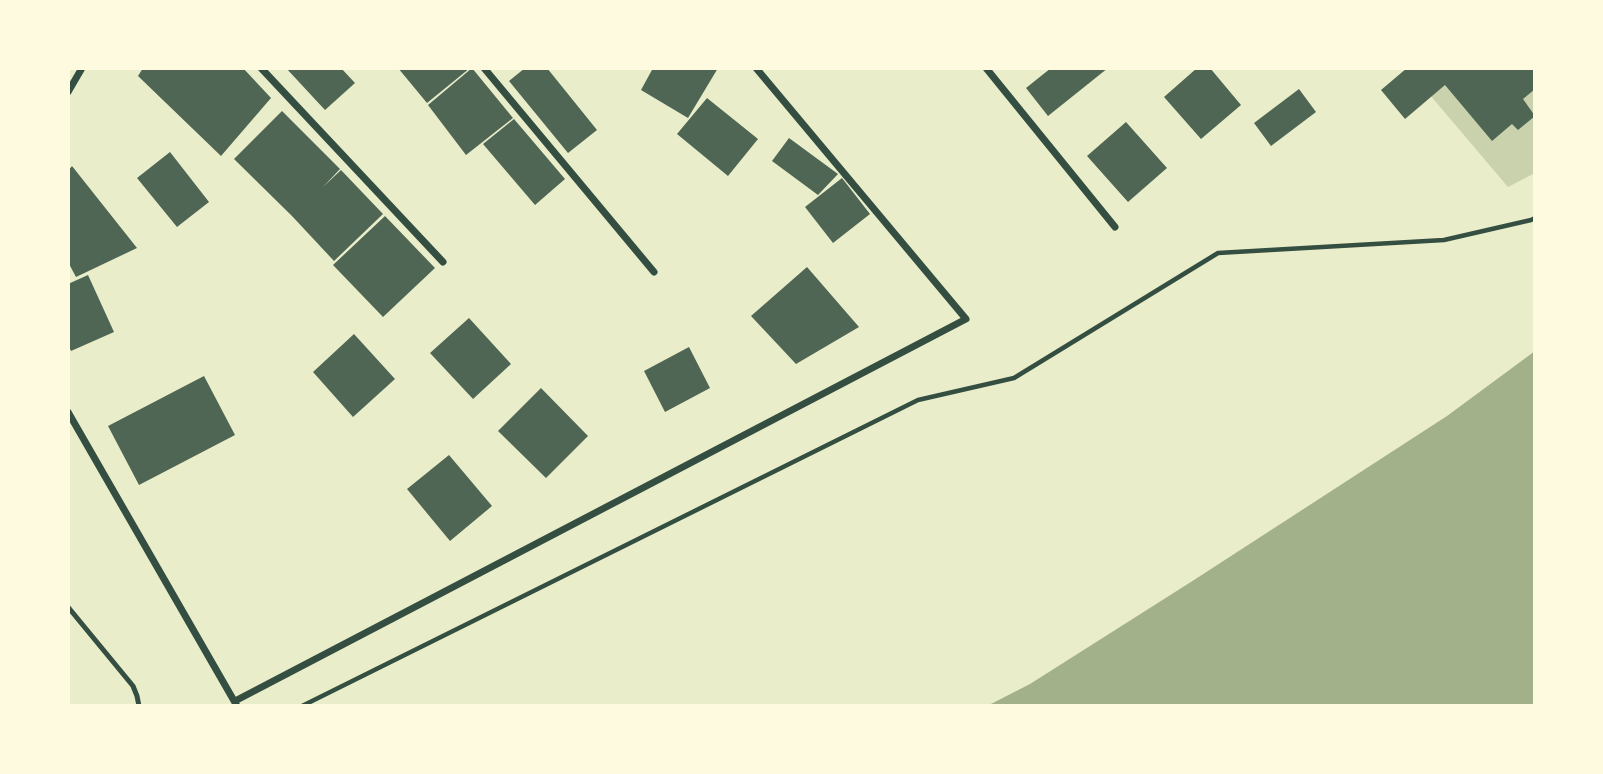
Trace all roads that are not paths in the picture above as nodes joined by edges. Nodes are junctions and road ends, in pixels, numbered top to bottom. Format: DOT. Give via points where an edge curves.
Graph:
graph roads {
  1 [pos="82,68"];
  2 [pos="261,68"];
  3 [pos="484,68"];
  4 [pos="756,68"];
  5 [pos="986,68"];
  6 [pos="68,92"];
  7 [pos="1115,227"];
  8 [pos="443,262"];
  9 [pos="654,272"];
  10 [pos="68,412"];
  11 [pos="68,607"];
  12 [pos="236,703"];
  13 [pos="139,706"];
  1 -- 6 [label="street"];
  2 -- 8 [label="street"];
  3 -- 9 [label="street"];
  4 -- 12 [label="street" via="966,319"];
  5 -- 7 [label="street"];
  10 -- 12 [label="street"];
  11 -- 13 [label="lane" via="134,686"];
}
